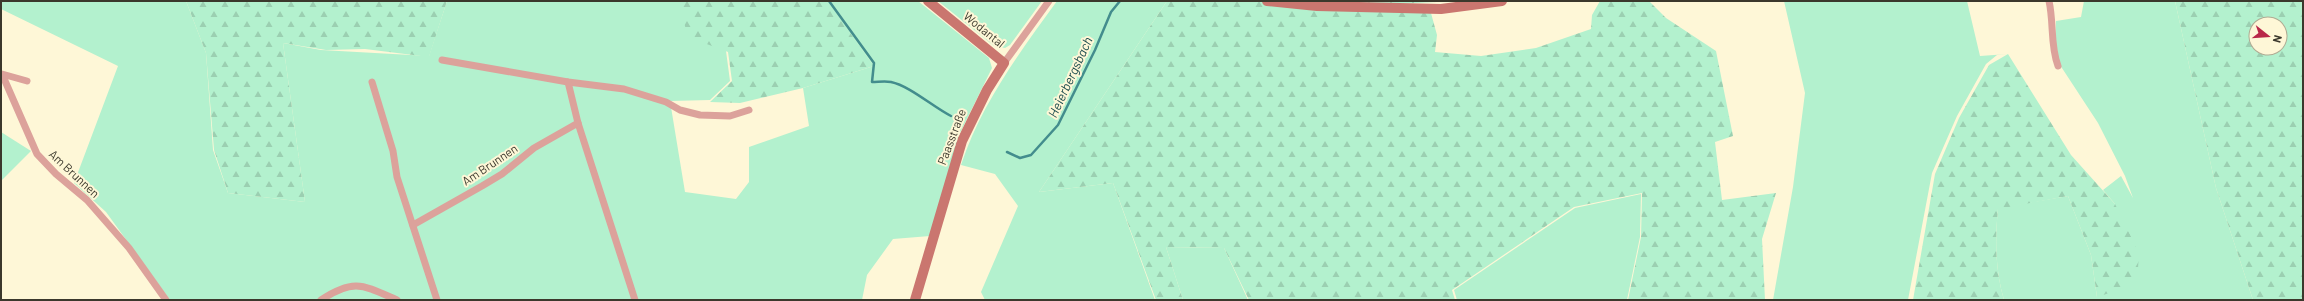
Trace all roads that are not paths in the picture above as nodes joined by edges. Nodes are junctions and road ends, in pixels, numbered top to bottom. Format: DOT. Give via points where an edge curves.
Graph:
graph roads {
  1 [pos="928,1"];
  2 [pos="1049,1"];
  3 [pos="1267,1"];
  4 [pos="1502,1"];
  5 [pos="2049,1"];
  6 [pos="442,60"];
  7 [pos="1004,63"];
  8 [pos="2058,66"];
  9 [pos="27,81"];
  10 [pos="372,82"];
  11 [pos="568,82"];
  12 [pos="749,110"];
  13 [pos="578,123"];
  14 [pos="413,225"];
  15 [pos="166,300"];
  16 [pos="321,300"];
  17 [pos="397,300"];
  18 [pos="437,300"];
  19 [pos="635,300"];
  20 [pos="916,300"];
  1 -- 7 [label="street, Wodantal"];
  2 -- 7 [label="street, Paasstraße"];
  3 -- 4 [label="street" via="1333,7 1442,9"];
  5 -- 8 [label="street" via="2053,18 2052,51"];
  6 -- 11 [label="street"];
  7 -- 20 [label="street, Paasstraße" via="987,90 962,141"];
  9 -- 15 [label="street, Am Brunnen" via="2,74 37,154 87,200 129,248"];
  10 -- 14 [label="street" via="393,151 397,177"];
  11 -- 12 [label="street" via="624,89 700,115 730,116"];
  11 -- 13 [label="street"];
  13 -- 14 [label="street, Am Brunnen" via="534,148 495,178"];
  13 -- 19 [label="street"];
  14 -- 18 [label="street"];
  16 -- 17 [label="street" via="339,288 355,286 371,289"];
}
